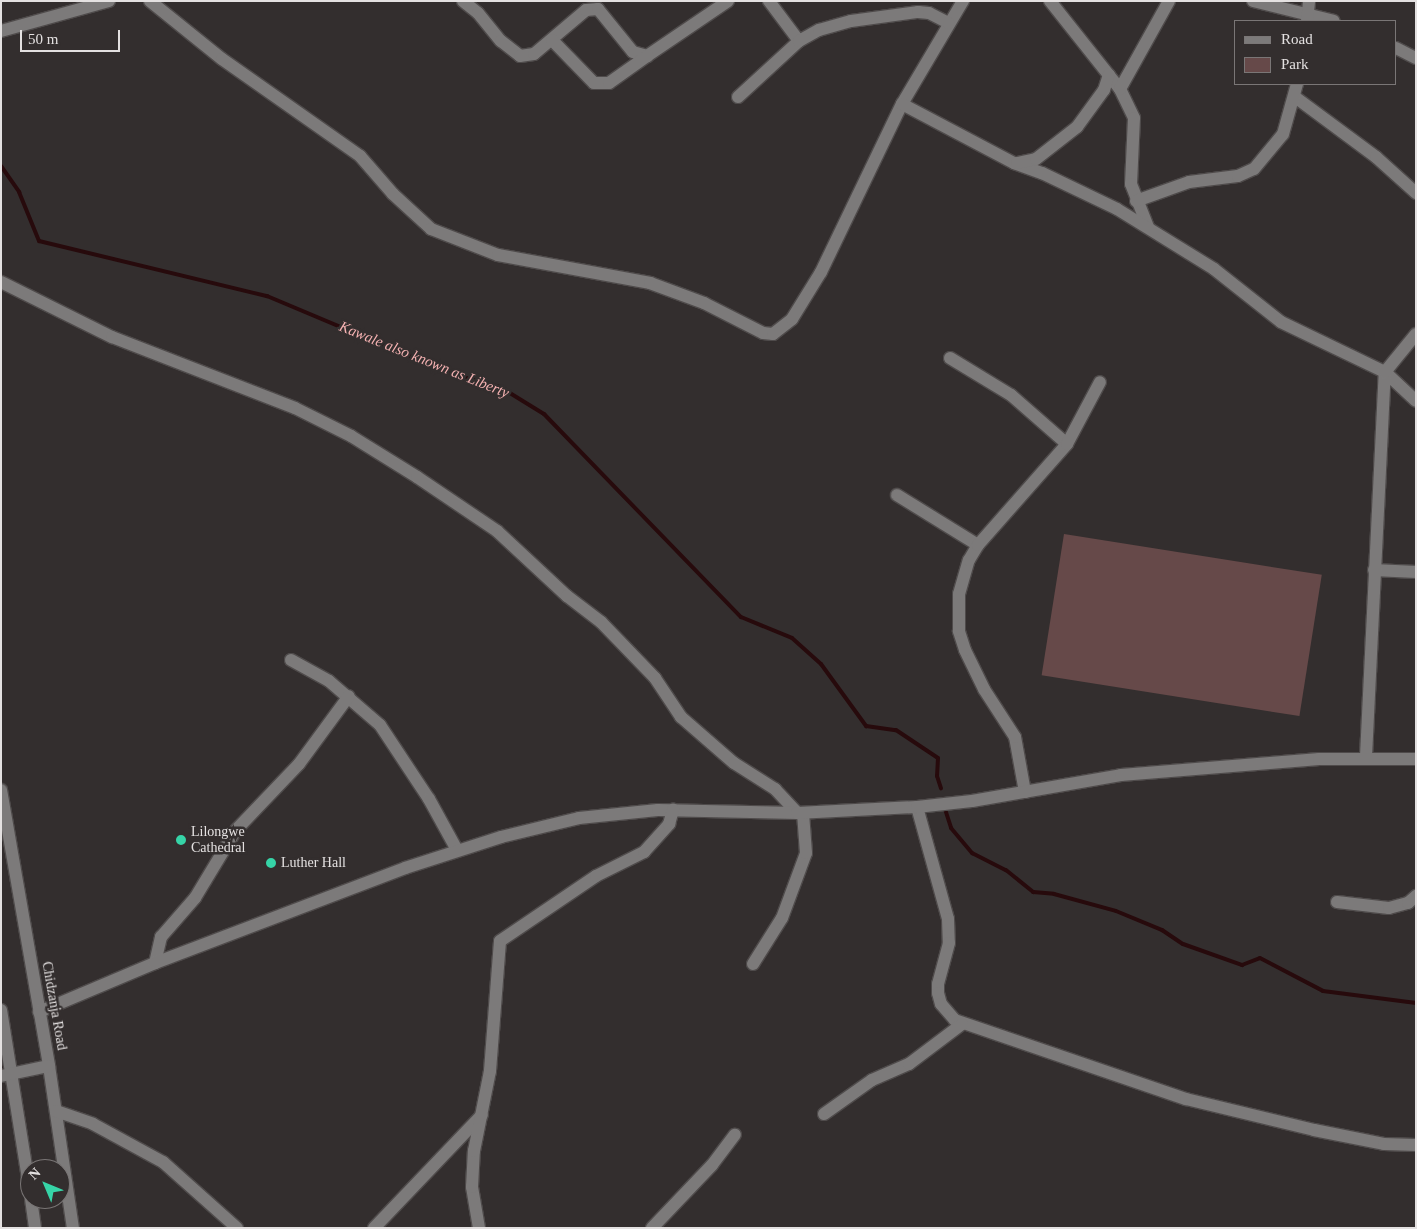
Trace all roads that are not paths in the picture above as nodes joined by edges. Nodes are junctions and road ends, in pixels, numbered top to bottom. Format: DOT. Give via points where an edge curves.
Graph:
graph roads {
  1 [pos="109,1"];
  2 [pos="150,1"];
  3 [pos="463,1"];
  4 [pos="728,1"];
  5 [pos="770,1"];
  6 [pos="963,1"];
  7 [pos="1050,1"];
  8 [pos="1169,1"];
  9 [pos="1253,1"];
  10 [pos="1310,1"];
  11 [pos="594,5"];
  12 [pos="1307,18"];
  13 [pos="1325,20"];
  14 [pos="948,22"];
  15 [pos="1,30"];
  16 [pos="552,40"];
  17 [pos="799,42"];
  18 [pos="1397,48"];
  19 [pos="647,56"];
  20 [pos="1416,58"];
  21 [pos="1108,75"];
  22 [pos="1297,85"];
  23 [pos="1120,89"];
  24 [pos="738,97"];
  25 [pos="1295,97"];
  26 [pos="902,104"];
  27 [pos="1014,163"];
  28 [pos="1416,193"];
  29 [pos="1136,201"];
  30 [pos="1148,228"];
  31 [pos="1,282"];
  32 [pos="1416,334"];
  33 [pos="950,358"];
  34 [pos="1385,372"];
  35 [pos="1100,382"];
  36 [pos="1416,401"];
  37 [pos="1067,444"];
  38 [pos="897,495"];
  39 [pos="978,545"];
  40 [pos="1374,570"];
  41 [pos="1416,572"];
  42 [pos="291,660"];
  43 [pos="349,696"];
  44 [pos="1366,756"];
  45 [pos="1416,759"];
  46 [pos="1,790"];
  47 [pos="1026,792"];
  48 [pos="917,807"];
  49 [pos="673,810"];
  50 [pos="800,813"];
  51 [pos="457,850"];
  52 [pos="1416,896"];
  53 [pos="1338,902"];
  54 [pos="155,963"];
  55 [pos="753,964"];
  56 [pos="1,1010"];
  57 [pos="39,1012"];
  58 [pos="962,1024"];
  59 [pos="49,1066"];
  60 [pos="7,1075"];
  61 [pos="56,1111"];
  62 [pos="824,1114"];
  63 [pos="482,1115"];
  64 [pos="735,1135"];
  65 [pos="1416,1145"];
  66 [pos="24,1159"];
  67 [pos="32,1209"];
  68 [pos="35,1228"];
  69 [pos="73,1228"];
  70 [pos="237,1228"];
  71 [pos="374,1228"];
  72 [pos="478,1228"];
  73 [pos="652,1228"];
  1 -- 15 [label="street"];
  2 -- 26 [label="street" via="222,59 360,156 430,229 498,255 650,283 704,303 763,333 773,334 782,330 821,272"];
  3 -- 16 [label="street" via="520,56 534,54"];
  4 -- 19 [label="street"];
  5 -- 17 [label="street"];
  6 -- 14 [label="street"];
  7 -- 21 [label="street"];
  8 -- 23 [label="street"];
  9 -- 12 [label="street"];
  10 -- 12 [label="street"];
  11 -- 16 [label="street"];
  11 -- 19 [label="street" via="633,52"];
  12 -- 13 [label="street"];
  14 -- 17 [label="street" via="929,13 918,12 837,24"];
  14 -- 26 [label="street"];
  16 -- 19 [label="street" via="594,83 609,83"];
  17 -- 24 [label="street"];
  18 -- 20 [label="street"];
  21 -- 23 [label="street"];
  21 -- 27 [label="street" via="1104,90 1077,128 1036,159"];
  22 -- 25 [label="street"];
  23 -- 29 [label="street" via="1134,118 1130,184"];
  25 -- 28 [label="street" via="1376,158"];
  25 -- 29 [label="street" via="1283,134 1254,169 1238,176 1188,182"];
  26 -- 27 [label="street"];
  27 -- 30 [label="street" via="1081,191"];
  29 -- 30 [label="street"];
  30 -- 34 [label="street" via="1214,269 1281,322"];
  31 -- 50 [label="street" via="112,337 264,395 329,424 389,458 486,522 621,640 655,678 681,717 734,763 775,789"];
  32 -- 34 [label="street"];
  33 -- 37 [label="street" via="1012,395"];
  34 -- 36 [label="street"];
  34 -- 40 [label="street"];
  35 -- 37 [label="street"];
  37 -- 39 [label="street"];
  38 -- 39 [label="street"];
  39 -- 47 [label="street" via="969,560 959,594 959,631 977,676 1015,736"];
  40 -- 41 [label="street"];
  40 -- 44 [label="street"];
  42 -- 43 [label="street"];
  43 -- 51 [label="street" via="396,745"];
  43 -- 54 [label="street" via="299,764 236,830 195,898 166,927"];
  44 -- 45 [label="street"];
  44 -- 47 [label="street" via="1121,775"];
  46 -- 57 [label="street, Chidzanja Road"];
  47 -- 48 [label="street"];
  48 -- 50 [label="street"];
  48 -- 58 [label="street" via="948,919 949,943 938,993 947,1014"];
  49 -- 50 [label="street"];
  49 -- 51 [label="street" via="579,818"];
  49 -- 63 [label="street" via="669,824 644,852 596,876 500,941 490,1071"];
  50 -- 55 [label="street" via="806,853 782,918"];
  51 -- 54 [label="street"];
  52 -- 53 [label="street" via="1399,907 1389,908"];
  54 -- 57 [label="street"];
  56 -- 60 [label="street"];
  57 -- 59 [label="street, Chidzanja Road"];
  58 -- 62 [label="street" via="909,1064 872,1080"];
  58 -- 65 [label="street" via="1186,1100 1384,1144"];
  59 -- 60 [label="street"];
  59 -- 61 [label="street, Chidzanja Road"];
  60 -- 66 [label="street"];
  61 -- 69 [label="street, Chidzanja Road"];
  61 -- 70 [label="street" via="93,1124 164,1162"];
  63 -- 71 [label="street"];
  63 -- 72 [label="street" via="474,1151 472,1187"];
  64 -- 73 [label="street" via="712,1166"];
  67 -- 68 [label="street"];
}
